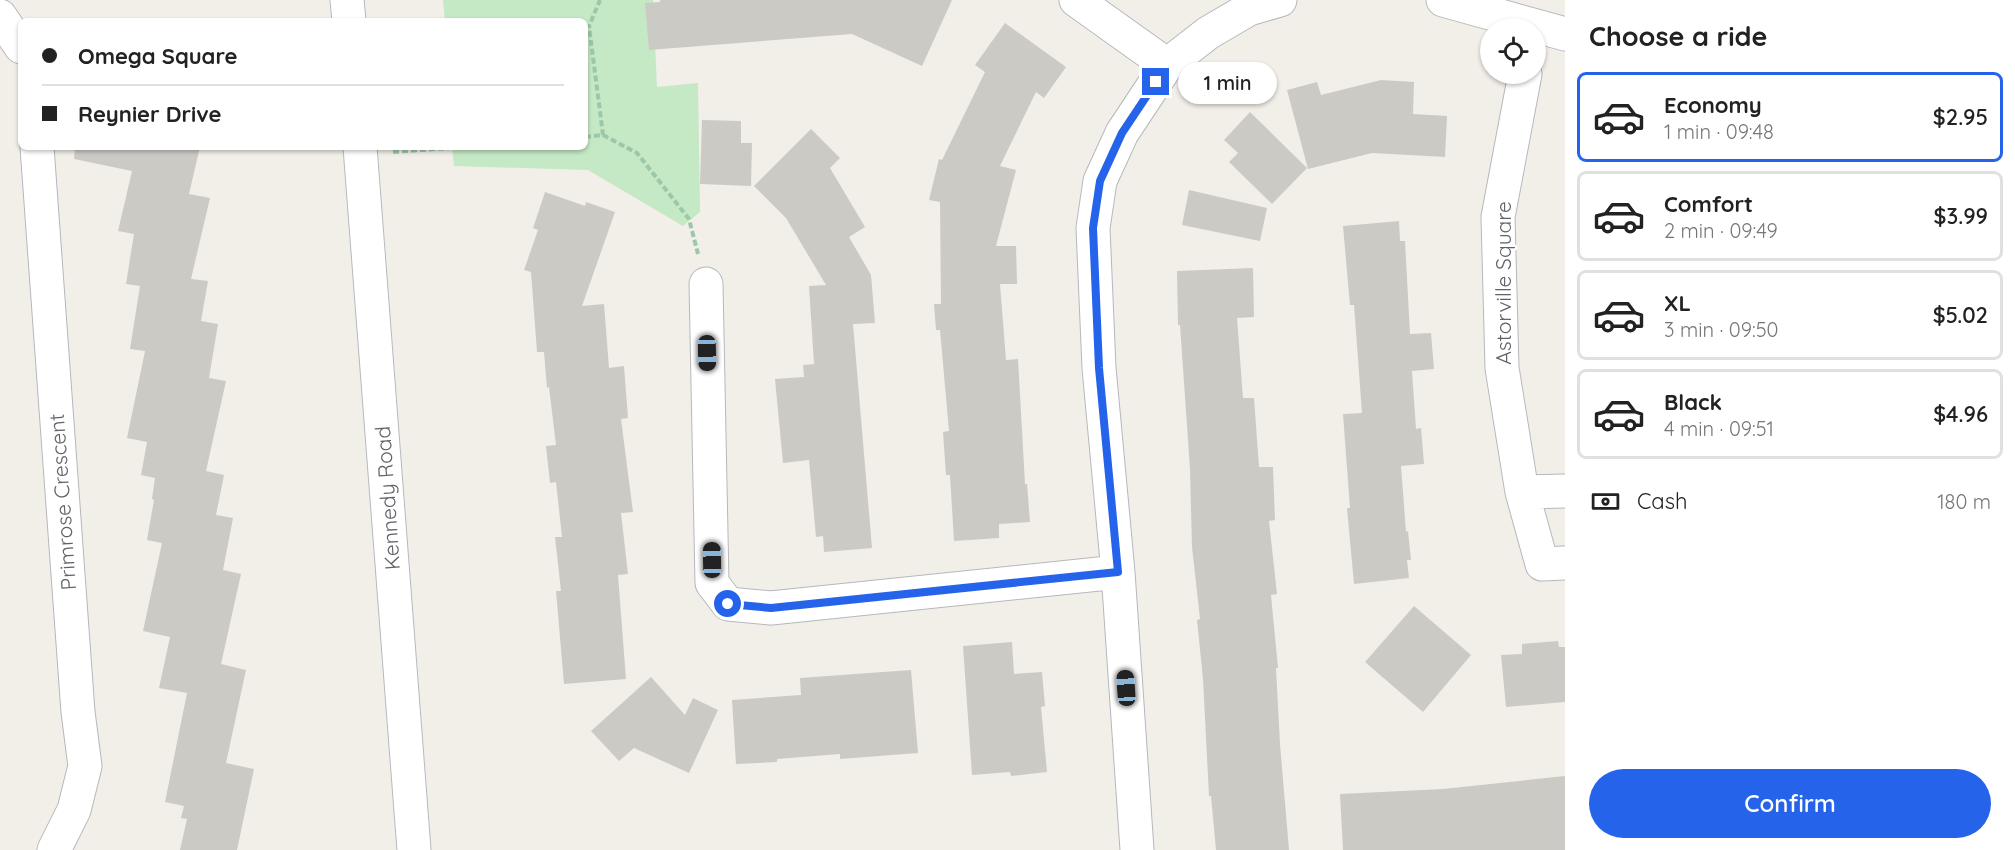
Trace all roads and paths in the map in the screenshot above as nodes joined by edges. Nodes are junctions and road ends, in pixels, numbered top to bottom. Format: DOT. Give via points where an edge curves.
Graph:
graph roads {
  1 [pos="347,0"];
  2 [pos="600,0"];
  3 [pos="1076,0"];
  4 [pos="1280,0"];
  5 [pos="1443,0"];
  6 [pos="0,16"];
  7 [pos="349,18"];
  8 [pos="1526,18"];
  9 [pos="588,25"];
  10 [pos="588,34"];
  11 [pos="18,43"];
  12 [pos="1167,65"];
  13 [pos="1522,84"];
  14 [pos="603,135"];
  15 [pos="588,137"];
  16 [pos="37,150"];
  17 [pos="386,150"];
  18 [pos="360,151"];
  19 [pos="706,284"];
  20 [pos="1565,491"];
  21 [pos="1522,492"];
  22 [pos="1565,562"];
  23 [pos="1118,572"];
  24 [pos="54,850"];
  25 [pos="414,850"];
  26 [pos="1137,850"];
  1 -- 7 [label="street"];
  2 -- 9 [label="path"];
  3 -- 12 [label="street"];
  4 -- 12 [label="street" via="1249,9 1208,33"];
  5 -- 8 [label="street"];
  6 -- 11 [label="street"];
  10 -- 14 [label="path"];
  12 -- 23 [label="street" via="1122,133 1100,181 1093,228 1099,368"];
  13 -- 21 [label="street, Astorville Square" via="1498,217 1502,368"];
  14 -- 15 [label="path"];
  14 -- 19 [label="path" via="637,153 689,219"];
  16 -- 24 [label="street, Primrose Crescent" via="85,766 74,810"];
  17 -- 18 [label="path"];
  18 -- 25 [label="street, Kennedy Road"];
  19 -- 23 [label="street" via="712,584 728,604 771,608"];
  20 -- 21 [label="street"];
  21 -- 22 [label="street, Astorville Square" via="1542,564"];
  23 -- 26 [label="street"];
}
